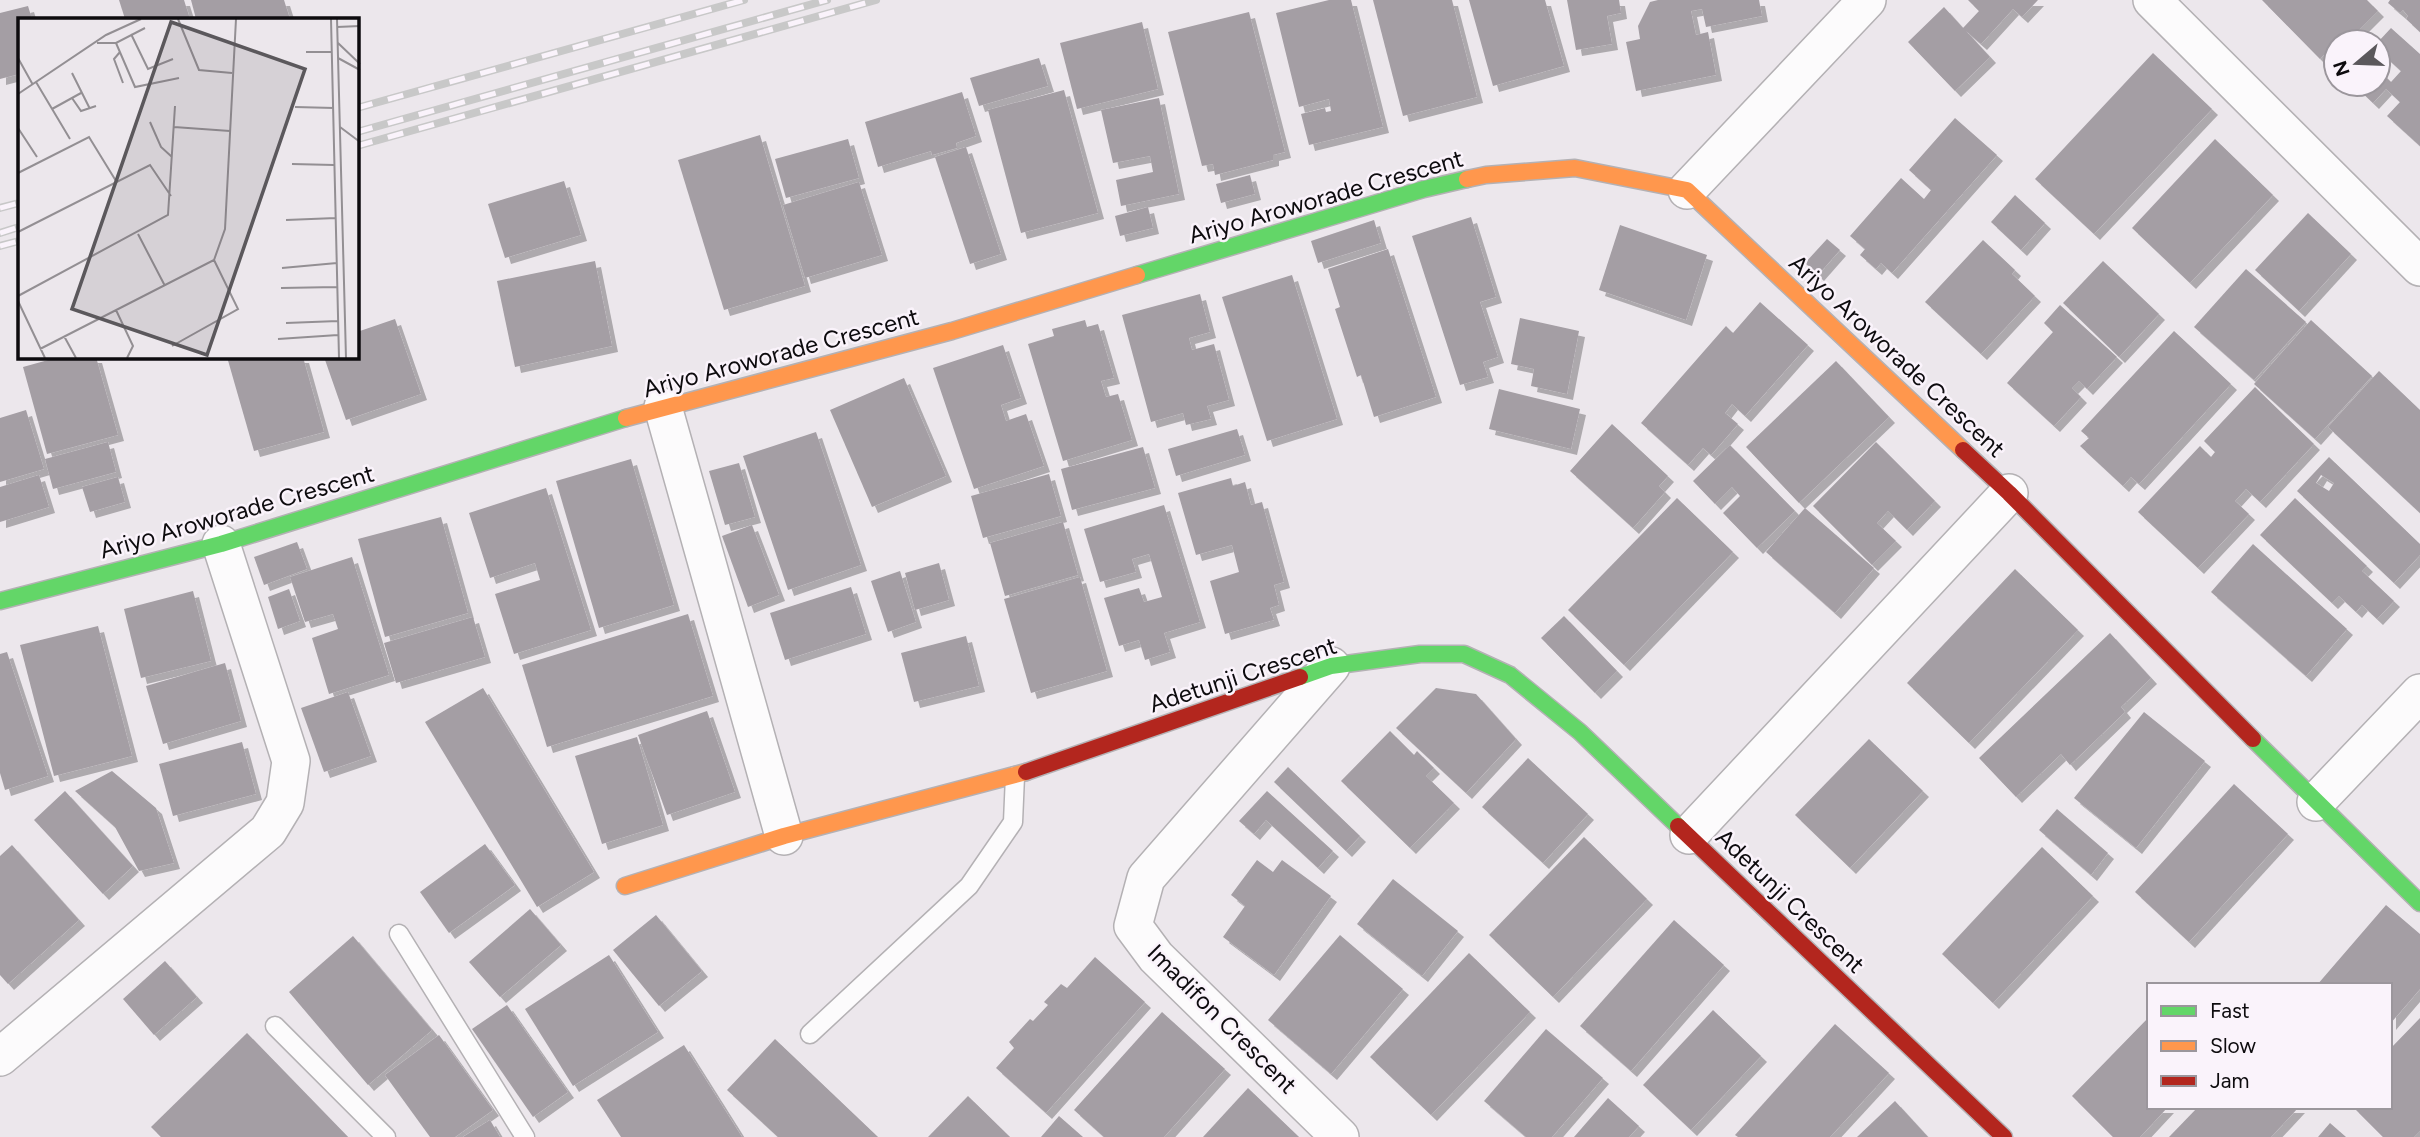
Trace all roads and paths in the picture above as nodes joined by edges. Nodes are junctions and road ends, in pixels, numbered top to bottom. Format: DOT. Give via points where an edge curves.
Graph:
graph roads {
  1 [pos="1867,0"];
  2 [pos="2152,0"];
  3 [pos="1687,190"];
  4 [pos="2420,267"];
  5 [pos="663,407"];
  6 [pos="2010,493"];
  7 [pos="221,544"];
  8 [pos="0,601"];
  9 [pos="1331,666"];
  10 [pos="2420,693"];
  11 [pos="1015,776"];
  12 [pos="2316,802"];
  13 [pos="1689,835"];
  14 [pos="784,836"];
  15 [pos="625,886"];
  16 [pos="2420,903"];
  17 [pos="398,934"];
  18 [pos="275,1026"];
  19 [pos="810,1034"];
  20 [pos="0,1056"];
  21 [pos="1338,1136"];
  22 [pos="386,1137"];
  23 [pos="525,1137"];
  24 [pos="2004,1137"];
  1 -- 3 [label="street"];
  2 -- 4 [label="street"];
  3 -- 5 [label="street, Ariyo Aroworade Crescent" via="1575,167 1486,175 1424,189 952,331"];
  3 -- 6 [label="street, Ariyo Aroworade Crescent"];
  5 -- 7 [label="street, Ariyo Aroworade Crescent"];
  5 -- 14 [label="street"];
  6 -- 12 [label="street, Ariyo Aroworade Crescent"];
  6 -- 13 [label="street"];
  7 -- 8 [label="street, Ariyo Aroworade Crescent"];
  7 -- 20 [label="street" via="291,761 285,803 268,831"];
  9 -- 11 [label="street, Adetunji Crescent"];
  9 -- 13 [label="street, Adetunji Crescent" via="1420,654 1464,654 1510,675 1580,732"];
  9 -- 21 [label="street, Imadifon Crescent" via="1146,878 1133,926 1156,957"];
  10 -- 12 [label="street"];
  11 -- 14 [label="street, Adetunji Crescent"];
  11 -- 19 [label="lane" via="1013,822 969,886"];
  12 -- 16 [label="street, Ariyo Aroworade Crescent"];
  13 -- 24 [label="street, Adetunji Crescent"];
  14 -- 15 [label="street, Adetunji Crescent"];
  17 -- 23 [label="lane"];
  18 -- 22 [label="lane"];
}
